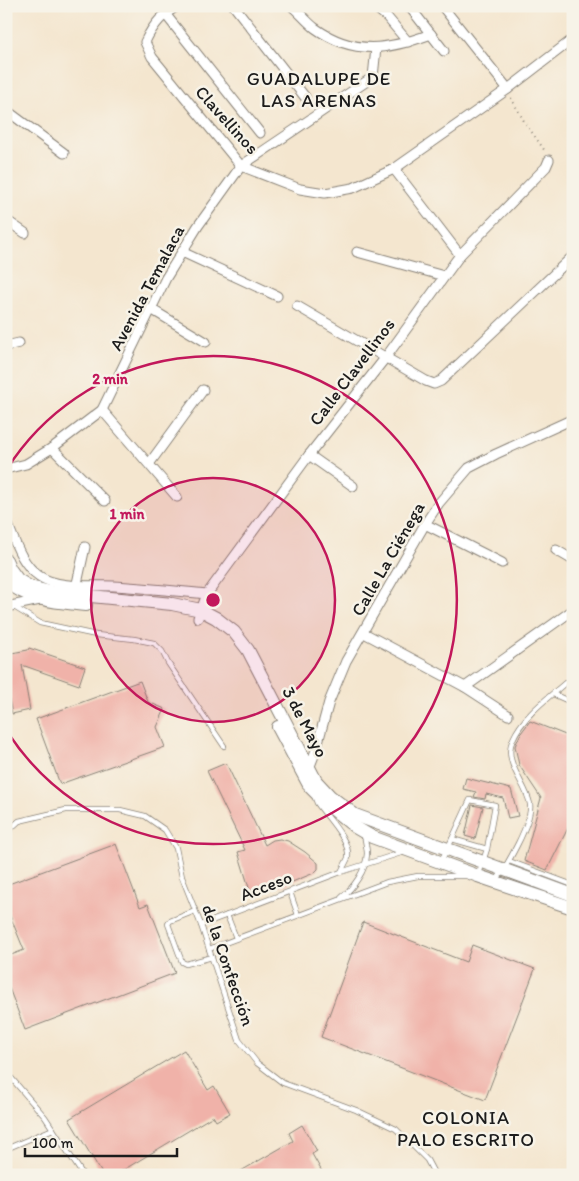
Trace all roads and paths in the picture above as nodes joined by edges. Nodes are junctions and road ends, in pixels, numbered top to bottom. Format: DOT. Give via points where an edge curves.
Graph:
graph roads {
  1 [pos="178,6"];
  2 [pos="234,6"];
  3 [pos="292,6"];
  4 [pos="374,6"];
  5 [pos="409,6"];
  6 [pos="442,6"];
  7 [pos="166,15"];
  8 [pos="430,34"];
  9 [pos="573,39"];
  10 [pos="408,42"];
  11 [pos="376,48"];
  12 [pos="444,51"];
  13 [pos="508,89"];
  14 [pos="306,97"];
  15 [pos="6,110"];
  16 [pos="260,133"];
  17 [pos="64,153"];
  18 [pos="550,160"];
  19 [pos="242,166"];
  20 [pos="394,169"];
  21 [pos="6,220"];
  22 [pos="25,233"];
  23 [pos="182,252"];
  24 [pos="357,252"];
  25 [pos="460,255"];
  26 [pos="573,256"];
  27 [pos="444,276"];
  28 [pos="277,296"];
  29 [pos="297,306"];
  30 [pos="151,309"];
  31 [pos="19,342"];
  32 [pos="206,342"];
  33 [pos="6,346"];
  34 [pos="386,357"];
  35 [pos="203,390"];
  36 [pos="102,410"];
  37 [pos="573,419"];
  38 [pos="52,448"];
  39 [pos="309,455"];
  40 [pos="149,464"];
  41 [pos="6,469"];
  42 [pos="353,486"];
  43 [pos="177,497"];
  44 [pos="105,501"];
  45 [pos="6,520"];
  46 [pos="425,524"];
  47 [pos="84,547"];
  48 [pos="556,550"];
  49 [pos="6,560"];
  50 [pos="573,560"];
  51 [pos="502,563"];
  52 [pos="12,580"];
  53 [pos="76,590"];
  54 [pos="49,591"];
  55 [pos="207,594"];
  56 [pos="10,606"];
  57 [pos="573,610"];
  58 [pos="200,614"];
  59 [pos="364,633"];
  60 [pos="573,680"];
  61 [pos="465,687"];
  62 [pos="553,694"];
  63 [pos="573,704"];
  64 [pos="508,715"];
  65 [pos="224,746"];
  66 [pos="308,778"];
  67 [pos="358,816"];
  68 [pos="364,832"];
  69 [pos="6,833"];
  70 [pos="450,844"];
  71 [pos="487,849"];
  72 [pos="414,850"];
  73 [pos="440,862"];
  74 [pos="483,862"];
  75 [pos="364,865"];
  76 [pos="507,865"];
  77 [pos="341,872"];
  78 [pos="478,876"];
  79 [pos="495,882"];
  80 [pos="573,885"];
  81 [pos="290,892"];
  82 [pos="573,895"];
  83 [pos="338,900"];
  84 [pos="573,908"];
  85 [pos="195,911"];
  86 [pos="227,915"];
  87 [pos="298,915"];
  88 [pos="201,925"];
  89 [pos="236,938"];
  90 [pos="209,950"];
  91 [pos="212,957"];
  92 [pos="6,1072"];
  93 [pos="53,1129"];
  94 [pos="6,1148"];
  95 [pos="83,1175"];
  96 [pos="435,1175"];
  1 -- 7 [label="street, Clavellinos"];
  2 -- 14 [label="street"];
  3 -- 11 [label="street" via="315,28 343,43"];
  4 -- 10 [label="street"];
  5 -- 8 [label="street"];
  6 -- 13 [label="street"];
  7 -- 16 [label="street"];
  7 -- 19 [label="street, Clavellinos" via="152,27 145,42 152,57"];
  8 -- 10 [label="street"];
  8 -- 12 [label="street"];
  9 -- 13 [label="street, Clavellinos"];
  10 -- 11 [label="street"];
  11 -- 19 [label="street, Avenida Temalaca" via="373,78"];
  13 -- 18 [label="path"];
  13 -- 20 [label="street, Clavellinos"];
  15 -- 17 [label="street"];
  18 -- 25 [label="street, Calle Clavellinos"];
  19 -- 20 [label="street, Clavellinos" via="300,188 324,193 353,188"];
  19 -- 23 [label="street, Avenida Temalaca"];
  20 -- 25 [label="street"];
  21 -- 22 [label="street"];
  23 -- 28 [label="street"];
  23 -- 30 [label="street, Avenida Temalaca"];
  24 -- 27 [label="street"];
  25 -- 27 [label="street, Calle Clavellinos"];
  26 -- 34 [label="street" via="440,381 434,384 426,381"];
  27 -- 34 [label="street, Calle Clavellinos"];
  29 -- 34 [label="street"];
  30 -- 32 [label="street"];
  30 -- 36 [label="street, Avenida Temalaca"];
  31 -- 33 [label="street"];
  34 -- 39 [label="street, Calle Clavellinos"];
  35 -- 40 [label="street"];
  36 -- 38 [label="street, Avenida Temalaca"];
  36 -- 40 [label="street"];
  37 -- 46 [label="street, Calle La Ciénega" via="470,468 438,503"];
  38 -- 41 [label="street, Avenida Temalaca" via="26,464"];
  38 -- 44 [label="street"];
  39 -- 42 [label="street"];
  39 -- 55 [label="street, Calle Clavellinos"];
  40 -- 43 [label="street"];
  45 -- 54 [label="street" via="26,564"];
  46 -- 51 [label="street"];
  46 -- 59 [label="street, Calle La Ciénega"];
  47 -- 53 [label="street"];
  48 -- 50 [label="street"];
  49 -- 52 [label="main road"];
  52 -- 54 [label="main road, 3 de Mayo"];
  53 -- 54 [label="main road, 3 de Mayo"];
  53 -- 55 [label="street" via="114,586"];
  53 -- 58 [label="main road, 3 de Mayo" via="172,604"];
  54 -- 56 [label="street"];
  54 -- 58 [label="main road" via="58,602"];
  55 -- 58 [label="street, Calle Clavellinos"];
  56 -- 65 [label="lane" via="40,623 154,643"];
  57 -- 61 [label="street"];
  58 -- 66 [label="main road, 3 de Mayo" via="216,618 234,632 248,650"];
  59 -- 61 [label="street"];
  59 -- 66 [label="street, Calle La Ciénega" via="346,661 330,702"];
  60 -- 62 [label="lane"];
  61 -- 64 [label="street"];
  62 -- 63 [label="lane"];
  62 -- 76 [label="lane" via="528,718 512,740 510,754 530,804 529,817"];
  66 -- 67 [label="main road, 3 de Mayo"];
  66 -- 68 [label="main road" via="328,805"];
  66 -- 77 [label="lane" via="317,803 348,848 348,858"];
  67 -- 68 [label="lane"];
  67 -- 70 [label="main road, 3 de Mayo" via="428,845"];
  68 -- 72 [label="main road"];
  68 -- 75 [label="lane" via="367,854"];
  69 -- 85 [label="lane, de la Confección" via="19,821 66,810 120,810 145,816 165,830 176,848 182,877"];
  70 -- 71 [label="lane"];
  70 -- 71 [label="lane" via="470,800 495,805"];
  70 -- 73 [label="lane"];
  70 -- 74 [label="main road, 3 de Mayo"];
  71 -- 74 [label="lane"];
  72 -- 73 [label="main road"];
  72 -- 75 [label="lane, Acceso"];
  73 -- 78 [label="main road"];
  74 -- 76 [label="main road, 3 de Mayo"];
  74 -- 78 [label="lane"];
  75 -- 77 [label="lane, Acceso"];
  75 -- 83 [label="lane" via="351,890"];
  76 -- 79 [label="lane"];
  76 -- 80 [label="lane"];
  76 -- 82 [label="main road, 3 de Mayo"];
  77 -- 81 [label="lane, Acceso"];
  78 -- 79 [label="main road"];
  78 -- 83 [label="lane" via="418,876 387,882"];
  79 -- 84 [label="main road"];
  81 -- 86 [label="lane, Acceso"];
  81 -- 87 [label="lane"];
  83 -- 87 [label="lane"];
  85 -- 88 [label="lane, de la Confección"];
  85 -- 91 [label="lane" via="168,924 182,962 186,964"];
  86 -- 88 [label="lane, Acceso"];
  86 -- 89 [label="lane"];
  87 -- 89 [label="lane"];
  88 -- 90 [label="lane, de la Confección"];
  89 -- 90 [label="lane"];
  90 -- 91 [label="lane, de la Confección"];
  91 -- 96 [label="lane, de la Confección" via="239,1040 257,1063 283,1082 396,1129 427,1160"];
  92 -- 93 [label="lane"];
  93 -- 94 [label="lane"];
  93 -- 95 [label="lane"];
}
